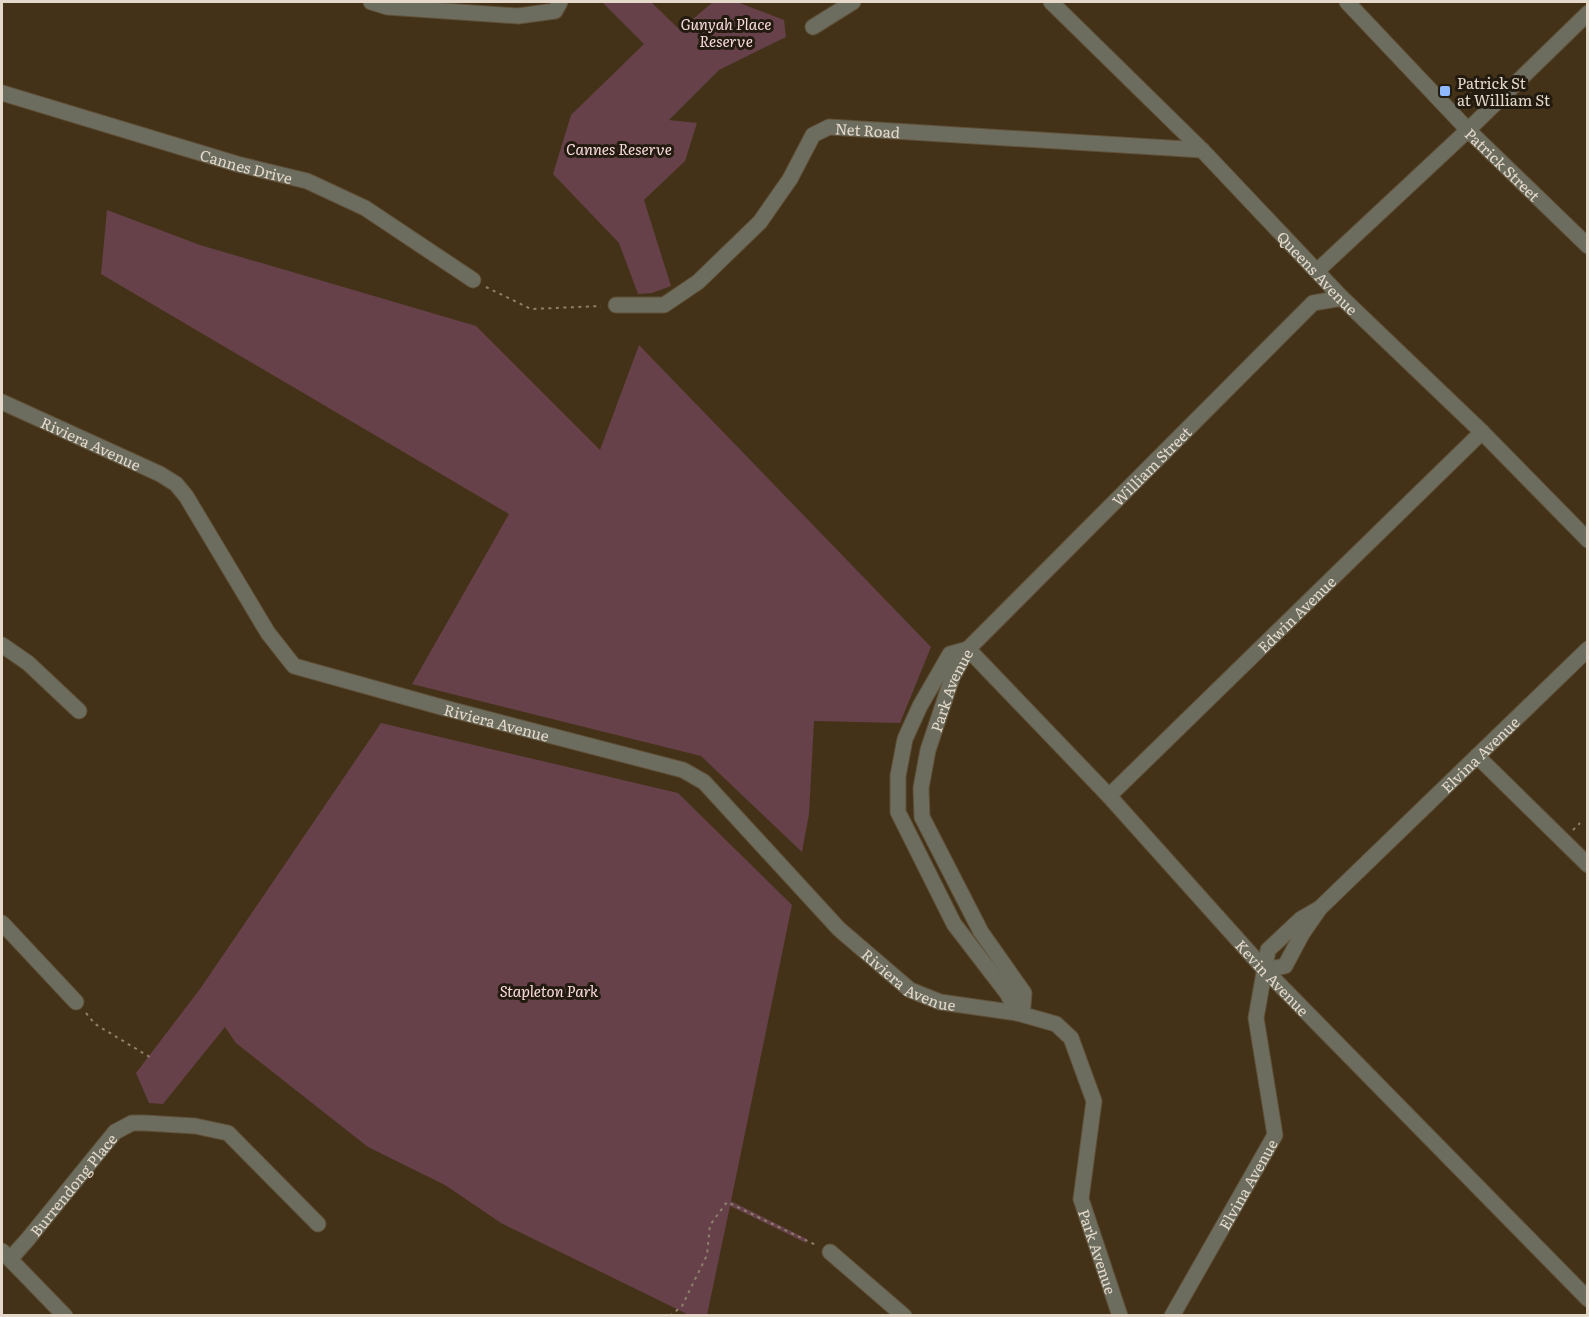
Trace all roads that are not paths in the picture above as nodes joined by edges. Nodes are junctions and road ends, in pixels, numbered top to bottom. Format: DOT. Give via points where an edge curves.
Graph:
graph roads {
  1 [pos="371,2"];
  2 [pos="560,2"];
  3 [pos="853,2"];
  4 [pos="1051,2"];
  5 [pos="1347,2"];
  6 [pos="1587,13"];
  7 [pos="813,27"];
  8 [pos="2,93"];
  9 [pos="1468,130"];
  10 [pos="1202,150"];
  11 [pos="1587,246"];
  12 [pos="1317,271"];
  13 [pos="473,280"];
  14 [pos="1342,298"];
  15 [pos="616,305"];
  16 [pos="2,402"];
  17 [pos="1482,432"];
  18 [pos="1587,540"];
  19 [pos="2,645"];
  20 [pos="1587,649"];
  21 [pos="968,650"];
  22 [pos="79,711"];
  23 [pos="1477,756"];
  24 [pos="1109,796"];
  25 [pos="1587,865"];
  26 [pos="2,923"];
  27 [pos="1265,970"];
  28 [pos="76,1002"];
  29 [pos="1017,1013"];
  30 [pos="318,1224"];
  31 [pos="830,1252"];
  32 [pos="6,1254"];
  33 [pos="1587,1299"];
  34 [pos="64,1316"];
  35 [pos="904,1316"];
  36 [pos="1120,1316"];
  37 [pos="1172,1316"];
  1 -- 2 [label="street" via="387,7 518,16 555,11"];
  3 -- 7 [label="street"];
  4 -- 10 [label="street, Queens Avenue"];
  5 -- 9 [label="street, Patrick Street"];
  6 -- 9 [label="street"];
  8 -- 13 [label="street, Cannes Drive" via="237,164 307,181 365,208"];
  9 -- 11 [label="street, Patrick Street"];
  9 -- 12 [label="street"];
  10 -- 12 [label="street, Queens Avenue"];
  10 -- 15 [label="street, Net Road" via="829,126 813,135 790,179 760,222 698,282 664,305"];
  12 -- 14 [label="street, Queens Avenue"];
  14 -- 17 [label="street, Queens Avenue"];
  14 -- 21 [label="street, William Street" via="1313,303"];
  16 -- 29 [label="street, Riviera Avenue" via="176,484 268,633 294,666 683,770 704,782 839,929 910,990 940,1002"];
  17 -- 18 [label="street, Queens Avenue"];
  17 -- 24 [label="street, Edwin Avenue"];
  19 -- 22 [label="street"];
  20 -- 23 [label="street, Elvina Avenue"];
  21 -- 24 [label="street, Kevin Avenue"];
  21 -- 29 [label="street, Park Avenue" via="952,678 928,750 921,788 922,817 981,932 1024,993 1023,1006"];
  21 -- 29 [label="street, Park Avenue" via="950,654 905,739 898,776 898,812 954,924 1007,993"];
  23 -- 25 [label="street"];
  23 -- 27 [label="street, Elvina Avenue" via="1320,908 1286,966"];
  24 -- 27 [label="street, Kevin Avenue"];
  26 -- 28 [label="street"];
  27 -- 33 [label="street, Kevin Avenue"];
  27 -- 37 [label="street, Elvina Avenue" via="1256,1018 1275,1135"];
  29 -- 36 [label="street, Park Avenue" via="1056,1024 1071,1038 1094,1101 1081,1199"];
  30 -- 32 [label="street, Burrendong Place" via="228,1133 195,1126 132,1123 115,1132 28,1239"];
  31 -- 35 [label="street"];
  32 -- 34 [label="street"];
}
